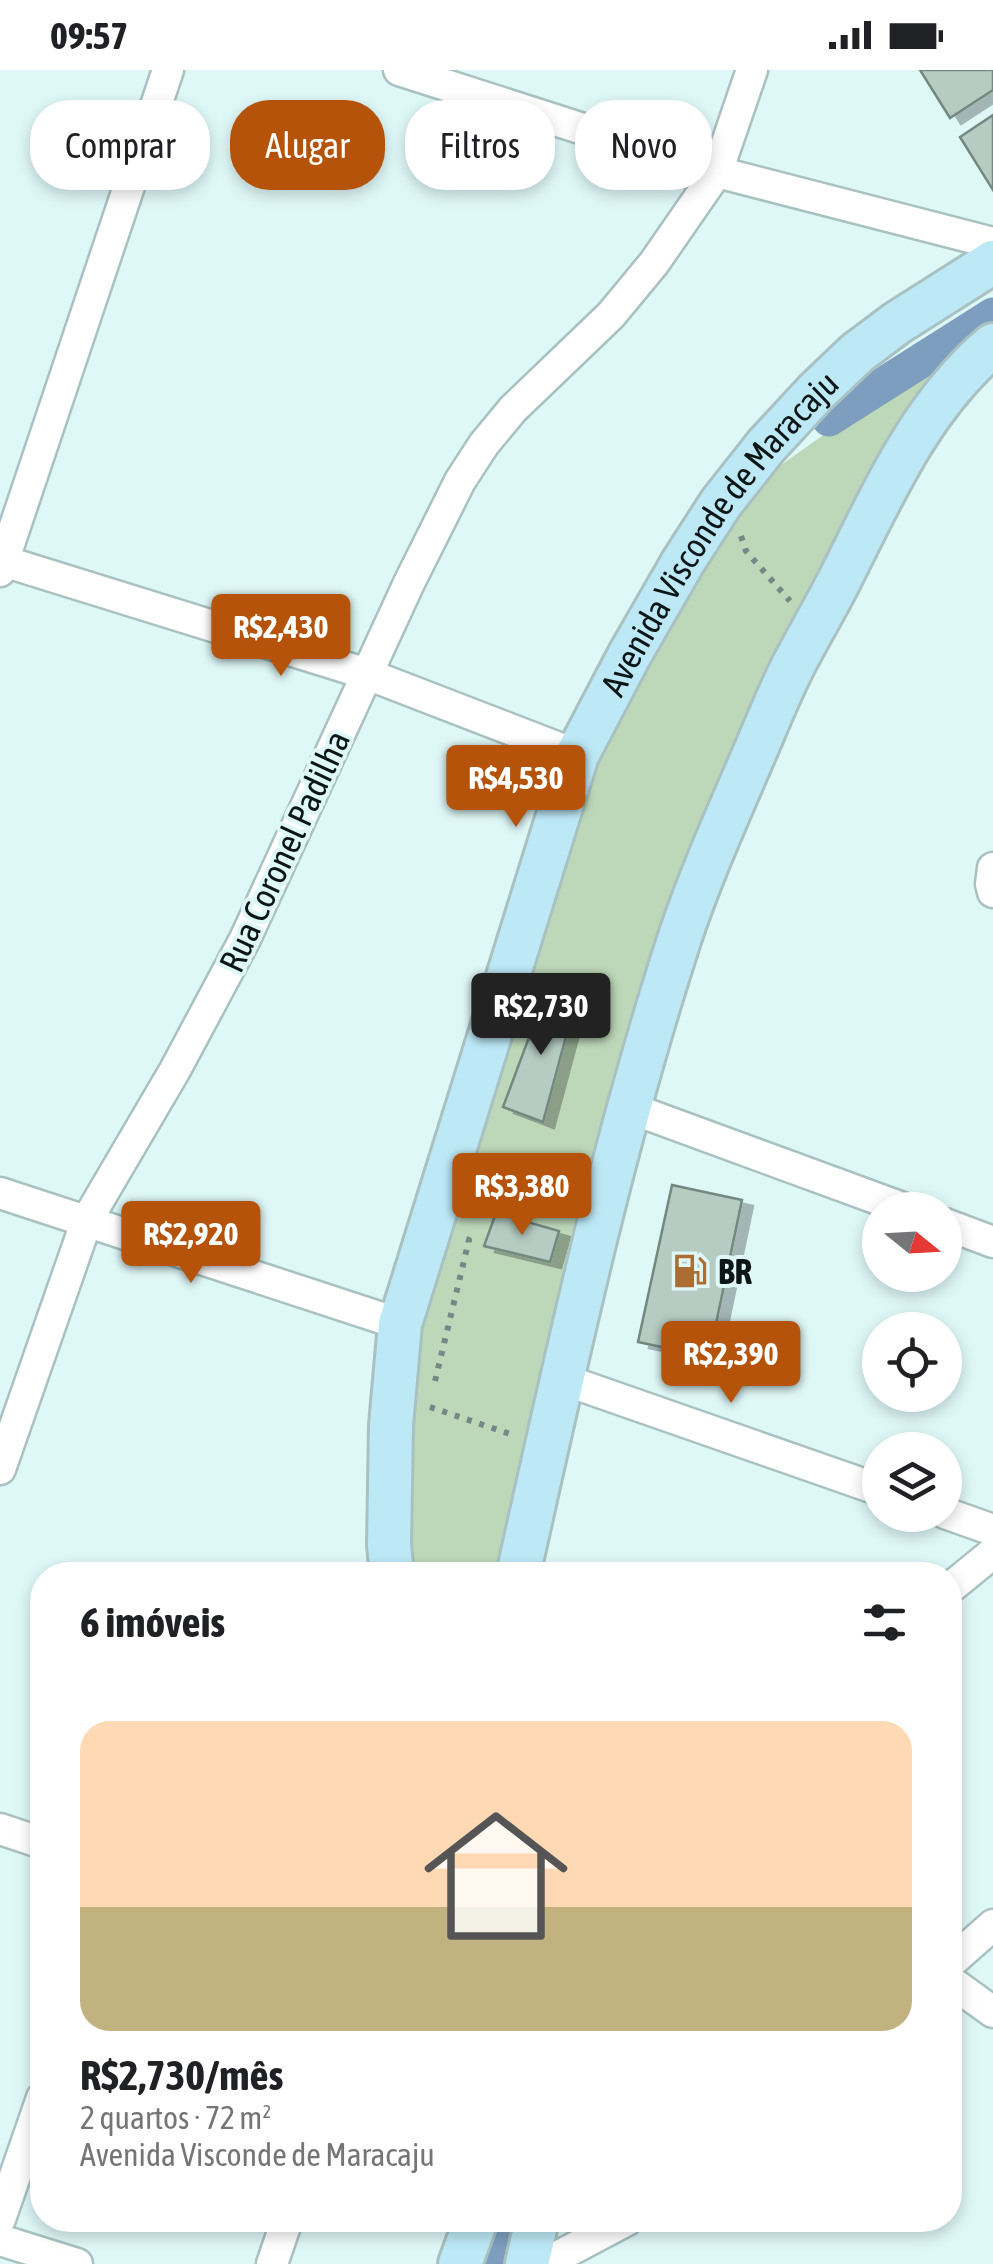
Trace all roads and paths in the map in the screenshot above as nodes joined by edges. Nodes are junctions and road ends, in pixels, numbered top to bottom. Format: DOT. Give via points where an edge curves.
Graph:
graph roads {
  1 [pos="168,70"];
  2 [pos="399,70"];
  3 [pos="752,70"];
  4 [pos="717,172"];
  5 [pos="993,243"];
  6 [pos="993,262"];
  7 [pos="993,345"];
  8 [pos="728,496"];
  9 [pos="1,564"];
  10 [pos="826,606"];
  11 [pos="367,674"];
  12 [pos="577,755"];
  13 [pos="993,868"];
  14 [pos="993,892"];
  15 [pos="630,1108"];
  16 [pos="0,1193"];
  17 [pos="862,1193"];
  18 [pos="87,1220"];
  19 [pos="430,1227"];
  20 [pos="962,1230"];
  21 [pos="993,1242"];
  22 [pos="400,1324"];
  23 [pos="562,1379"];
  24 [pos="433,1388"];
  25 [pos="428,1406"];
  26 [pos="547,1446"];
  27 [pos="0,1469"];
  28 [pos="862,1484"];
  29 [pos="962,1519"];
  30 [pos="993,1530"];
  31 [pos="993,1553"];
  32 [pos="391,1562"];
  33 [pos="521,1562"];
  34 [pos="962,1578"];
  35 [pos="0,1828"];
  36 [pos="30,1839"];
  37 [pos="993,1925"];
  38 [pos="962,1953"];
  39 [pos="962,1990"];
  40 [pos="993,2012"];
  41 [pos="30,2133"];
  42 [pos="0,2219"];
  43 [pos="283,2232"];
  44 [pos="472,2232"];
  45 [pos="534,2232"];
  46 [pos="604,2232"];
  47 [pos="0,2240"];
  48 [pos="76,2264"];
  49 [pos="272,2264"];
  50 [pos="460,2264"];
  51 [pos="527,2264"];
  52 [pos="544,2264"];
  1 -- 9 [label="street"];
  2 -- 4 [label="street"];
  3 -- 4 [label="street, Rua Coronel Padilha"];
  4 -- 5 [label="street"];
  4 -- 11 [label="street, Rua Coronel Padilha" via="611,316 484,444"];
  6 -- 8 [label="main road, Avenida Visconde de Maracaju" via="857,353 766,446"];
  7 -- 10 [label="main road" via="924,422"];
  8 -- 10 [label="path" via="746,551 792,603"];
  8 -- 12 [label="main road, Avenida Visconde de Maracaju" via="683,562"];
  9 -- 11 [label="street"];
  10 -- 15 [label="main road" via="713,849"];
  11 -- 12 [label="street"];
  11 -- 18 [label="street, Rua Coronel Padilha" via="245,939"];
  12 -- 19 [label="main road, Avenida Visconde de Maracaju"];
  13 -- 14 [label="street"];
  15 -- 17 [label="street"];
  15 -- 23 [label="main road"];
  16 -- 18 [label="street"];
  18 -- 22 [label="street"];
  18 -- 27 [label="street, Rua Coronel Padilha"];
  19 -- 22 [label="main road, Avenida Visconde de Maracaju"];
  19 -- 24 [label="path" via="469,1240"];
  20 -- 21 [label="street"];
  22 -- 32 [label="main road, Avenida Visconde de Maracaju" via="390,1425"];
  23 -- 26 [label="main road"];
  23 -- 28 [label="street"];
  25 -- 26 [label="path"];
  26 -- 33 [label="main road"];
  29 -- 30 [label="street"];
  31 -- 34 [label="street"];
  35 -- 36 [label="street"];
  37 -- 38 [label="street"];
  39 -- 40 [label="street"];
  41 -- 42 [label="street"];
  43 -- 49 [label="street"];
  44 -- 50 [label="main road"];
  45 -- 51 [label="main road"];
  46 -- 52 [label="street"];
  47 -- 48 [label="street"];
}
